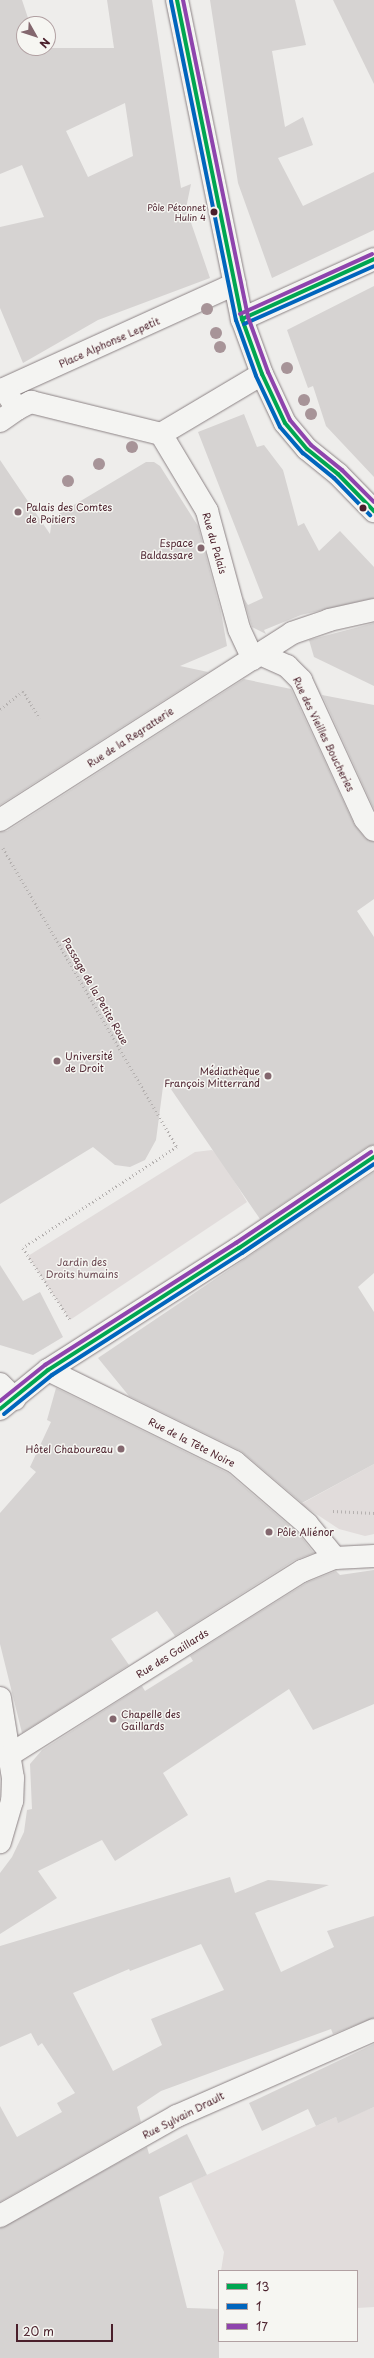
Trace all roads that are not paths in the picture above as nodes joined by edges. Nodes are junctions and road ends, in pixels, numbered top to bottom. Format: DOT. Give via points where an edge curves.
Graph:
graph roads {
  1 [pos="177,0"];
  2 [pos="374,259"];
  3 [pos="235,284"];
  4 [pos="242,319"];
  5 [pos="262,374"];
  6 [pos="2,383"];
  7 [pos="8,415"];
  8 [pos="162,434"];
  9 [pos="374,511"];
  10 [pos="374,610"];
  11 [pos="256,656"];
  12 [pos="0,820"];
  13 [pos="374,830"];
  14 [pos="374,1157"];
  15 [pos="48,1370"];
  16 [pos="5,1397"];
  17 [pos="374,1556"];
  18 [pos="335,1558"];
  19 [pos="0,1698"];
  20 [pos="11,1754"];
  21 [pos="0,1842"];
  22 [pos="374,2030"];
  23 [pos="0,2216"];
  1 -- 3 [label="street"];
  2 -- 4 [label="street"];
  3 -- 4 [label="street"];
  3 -- 6 [label="street, Place Alphonse Lepetit"];
  4 -- 5 [label="street"];
  5 -- 8 [label="street"];
  5 -- 9 [label="street" via="285,423 307,448 338,474"];
  6 -- 7 [label="street, Place Alphonse Lepetit"];
  7 -- 8 [label="street, Place Alphonse Lepetit" via="30,402"];
  8 -- 11 [label="street, Rue du Palais" via="207,511 239,629"];
  10 -- 11 [label="street, Rue de la Regratterie" via="292,633"];
  11 -- 12 [label="street, Rue de la Regratterie"];
  11 -- 13 [label="street, Rue des Vieilles Boucheries" via="287,666 301,680 365,819"];
  14 -- 15 [label="street" via="239,1248"];
  15 -- 16 [label="street"];
  15 -- 18 [label="street, Rue de la Tête Noire" via="235,1462 307,1524"];
  17 -- 18 [label="street, Rue des Gaillards"];
  18 -- 20 [label="street, Rue des Gaillards" via="302,1571"];
  19 -- 20 [label="street"];
  20 -- 21 [label="street" via="12,1801"];
  22 -- 23 [label="street, Rue Sylvain Drault" via="177,2116"];
}
